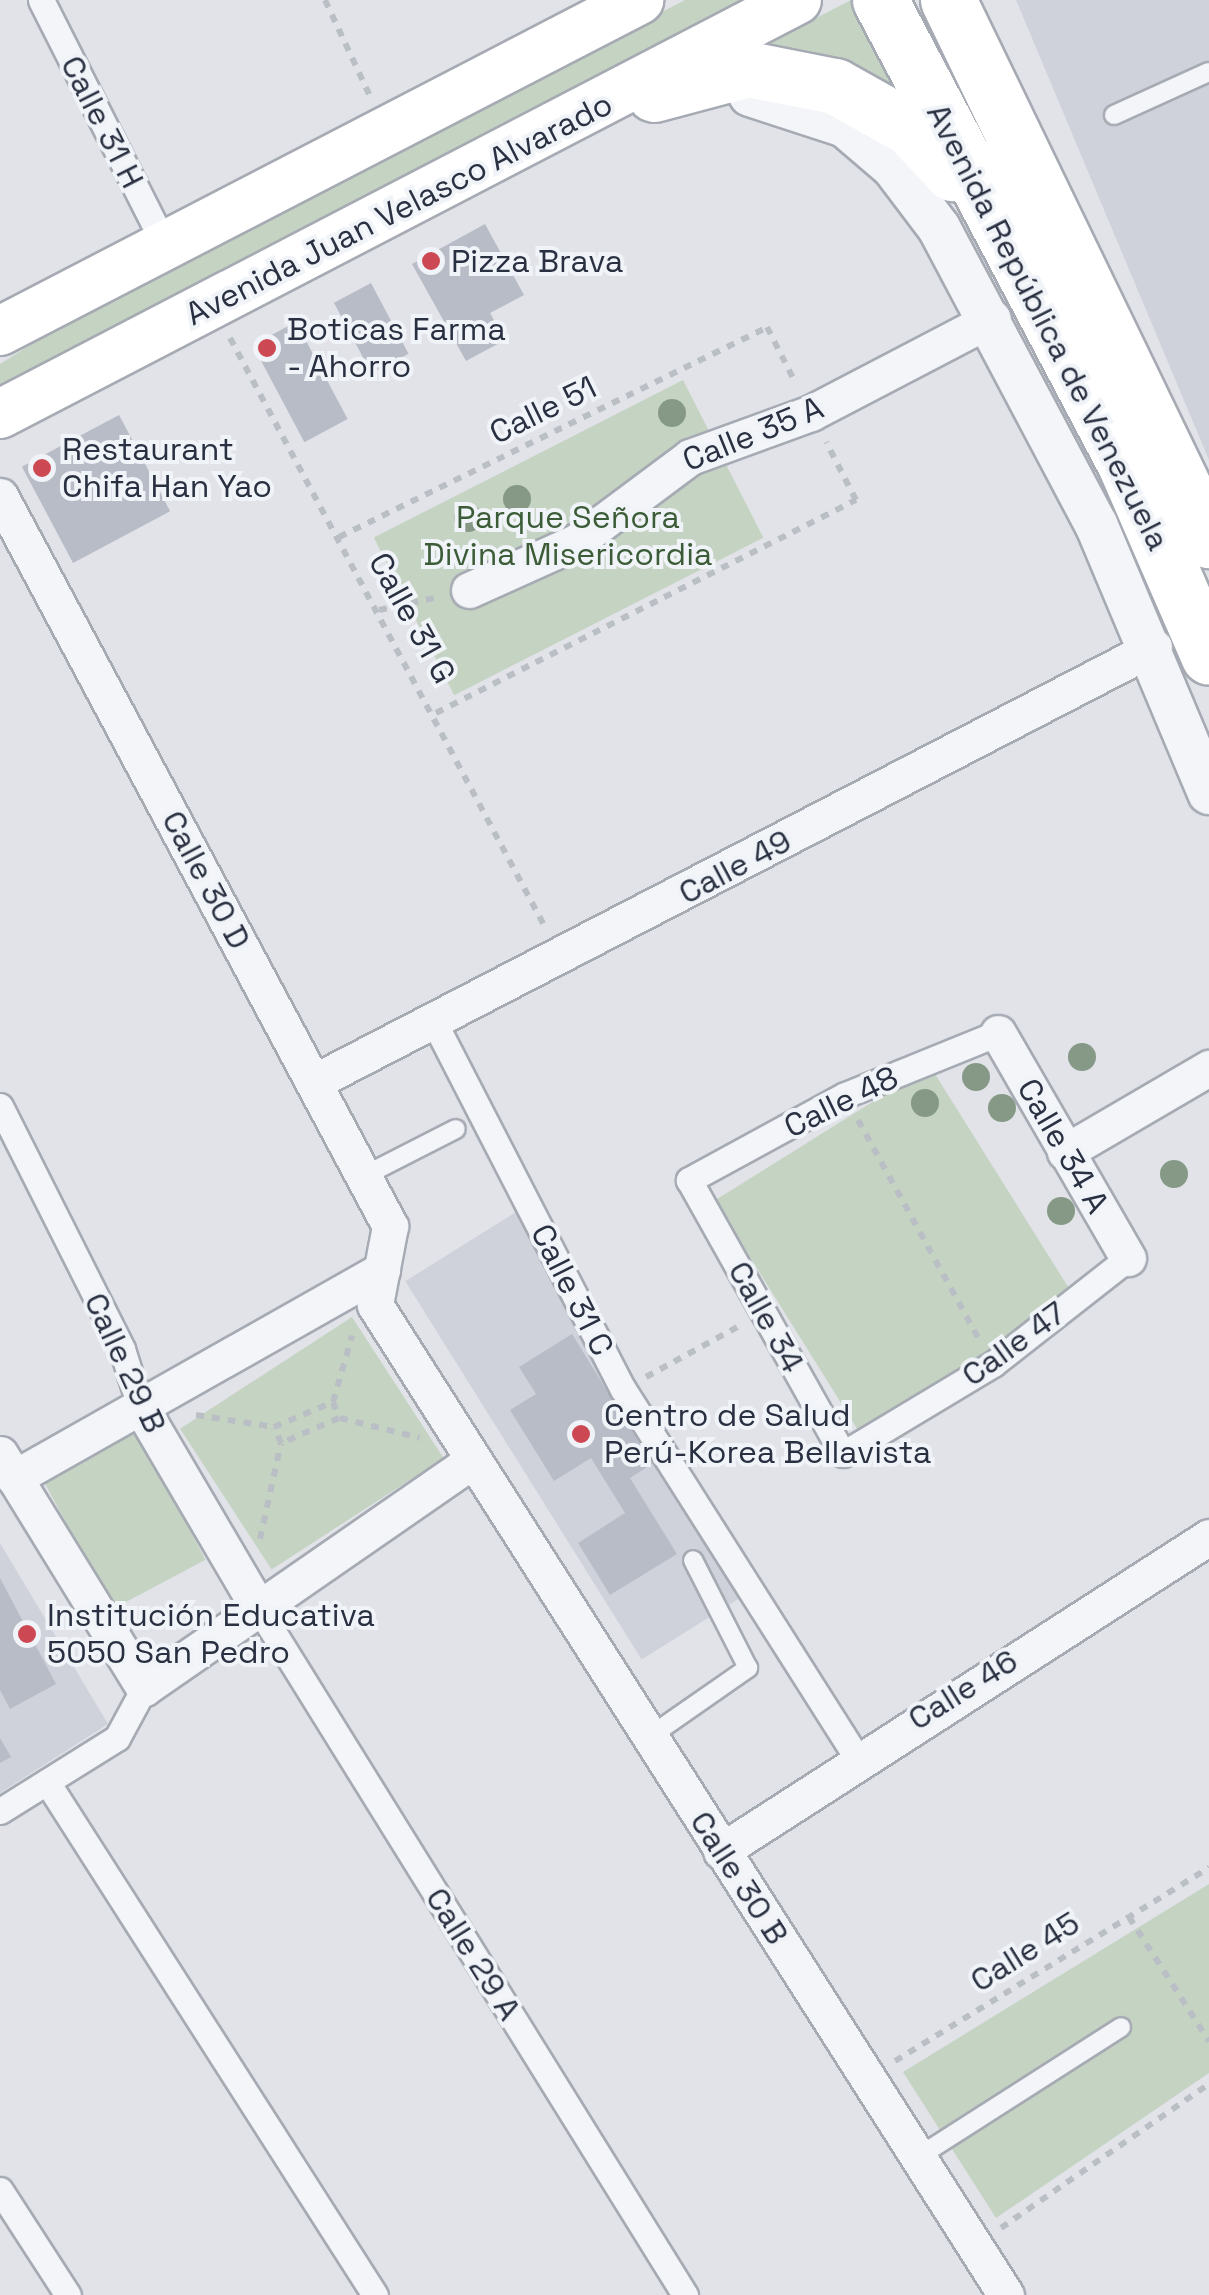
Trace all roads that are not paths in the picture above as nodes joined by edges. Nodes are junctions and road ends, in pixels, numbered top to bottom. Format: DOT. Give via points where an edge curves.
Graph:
graph roads {
  1 [pos="41,0"];
  2 [pos="797,0"];
  3 [pos="880,0"];
  4 [pos="948,0"];
  5 [pos="626,4"];
  6 [pos="1209,72"];
  7 [pos="654,94"];
  8 [pos="1114,115"];
  9 [pos="547,133"];
  10 [pos="1001,233"];
  11 [pos="164,244"];
  12 [pos="994,318"];
  13 [pos="0,331"];
  14 [pos="0,414"];
  15 [pos="0,496"];
  16 [pos="1209,540"];
  17 [pos="469,590"];
  18 [pos="1154,648"];
  19 [pos="1209,657"];
  20 [pos="1209,794"];
  21 [pos="432,1018"];
  22 [pos="998,1033"];
  23 [pos="1209,1068"];
  24 [pos="314,1082"];
  25 [pos="0,1106"];
  26 [pos="456,1130"];
  27 [pos="1066,1152"];
  28 [pos="364,1176"];
  29 [pos="689,1180"];
  30 [pos="1128,1258"];
  31 [pos="382,1270"];
  32 [pos="375,1305"];
  33 [pos="140,1406"];
  34 [pos="843,1454"];
  35 [pos="468,1455"];
  36 [pos="7,1466"];
  37 [pos="1209,1536"];
  38 [pos="693,1560"];
  39 [pos="262,1614"];
  40 [pos="144,1688"];
  41 [pos="649,1737"];
  42 [pos="856,1756"];
  43 [pos="47,1782"];
  44 [pos="0,1811"];
  45 [pos="721,1851"];
  46 [pos="1121,2027"];
  47 [pos="918,2157"];
  48 [pos="0,2190"];
  49 [pos="68,2295"];
  50 [pos="375,2295"];
  51 [pos="685,2295"];
  52 [pos="1006,2295"];
  1 -- 11 [label="street, Calle 31 H"];
  2 -- 9 [label="main road, Avenida Juan Velasco Alvarado"];
  3 -- 10 [label="main road, Avenida República de Venezuela"];
  4 -- 16 [label="main road, Avenida República de Venezuela"];
  5 -- 11 [label="main road"];
  6 -- 8 [label="lane"];
  7 -- 9 [label="street"];
  7 -- 10 [label="main road" via="748,69 835,86 910,128"];
  7 -- 12 [label="street" via="734,92 845,126 893,167"];
  9 -- 14 [label="main road, Avenida Juan Velasco Alvarado"];
  10 -- 19 [label="main road, Avenida República de Venezuela" via="1125,464"];
  11 -- 13 [label="main road"];
  12 -- 17 [label="street, Calle 35 A" via="811,413 676,464 576,542"];
  12 -- 18 [label="street"];
  15 -- 24 [label="street, Calle 30 D"];
  18 -- 20 [label="street"];
  18 -- 21 [label="street, Calle 49" via="561,958"];
  21 -- 24 [label="street, Calle 49"];
  21 -- 42 [label="street, Calle 31 C" via="624,1389"];
  22 -- 27 [label="street, Calle 34 A"];
  22 -- 29 [label="street, Calle 48" via="844,1096"];
  23 -- 27 [label="street"];
  24 -- 28 [label="street, Calle 30 D"];
  25 -- 33 [label="street, Calle 29 B" via="122,1350"];
  26 -- 28 [label="lane"];
  27 -- 30 [label="street, Calle 34 A"];
  28 -- 31 [label="street, Calle 30 D" via="390,1226"];
  29 -- 34 [label="street, Calle 34"];
  30 -- 34 [label="street, Calle 47" via="993,1364"];
  31 -- 32 [label="street, Calle 30 D"];
  31 -- 33 [label="street"];
  32 -- 35 [label="street, Calle 30 B"];
  33 -- 36 [label="street"];
  33 -- 39 [label="street, Calle 29 B"];
  35 -- 39 [label="street"];
  35 -- 41 [label="street, Calle 30 B"];
  36 -- 40 [label="street"];
  37 -- 42 [label="street, Calle 46"];
  38 -- 41 [label="lane" via="748,1668"];
  39 -- 40 [label="street"];
  39 -- 51 [label="street, Calle 29 A"];
  40 -- 43 [label="street" via="117,1738"];
  41 -- 45 [label="street, Calle 30 B"];
  42 -- 45 [label="street, Calle 46"];
  43 -- 44 [label="street"];
  43 -- 50 [label="street"];
  45 -- 47 [label="street, Calle 30 B"];
  46 -- 47 [label="lane"];
  47 -- 52 [label="street, Calle 30 B"];
  48 -- 49 [label="street"];
}
